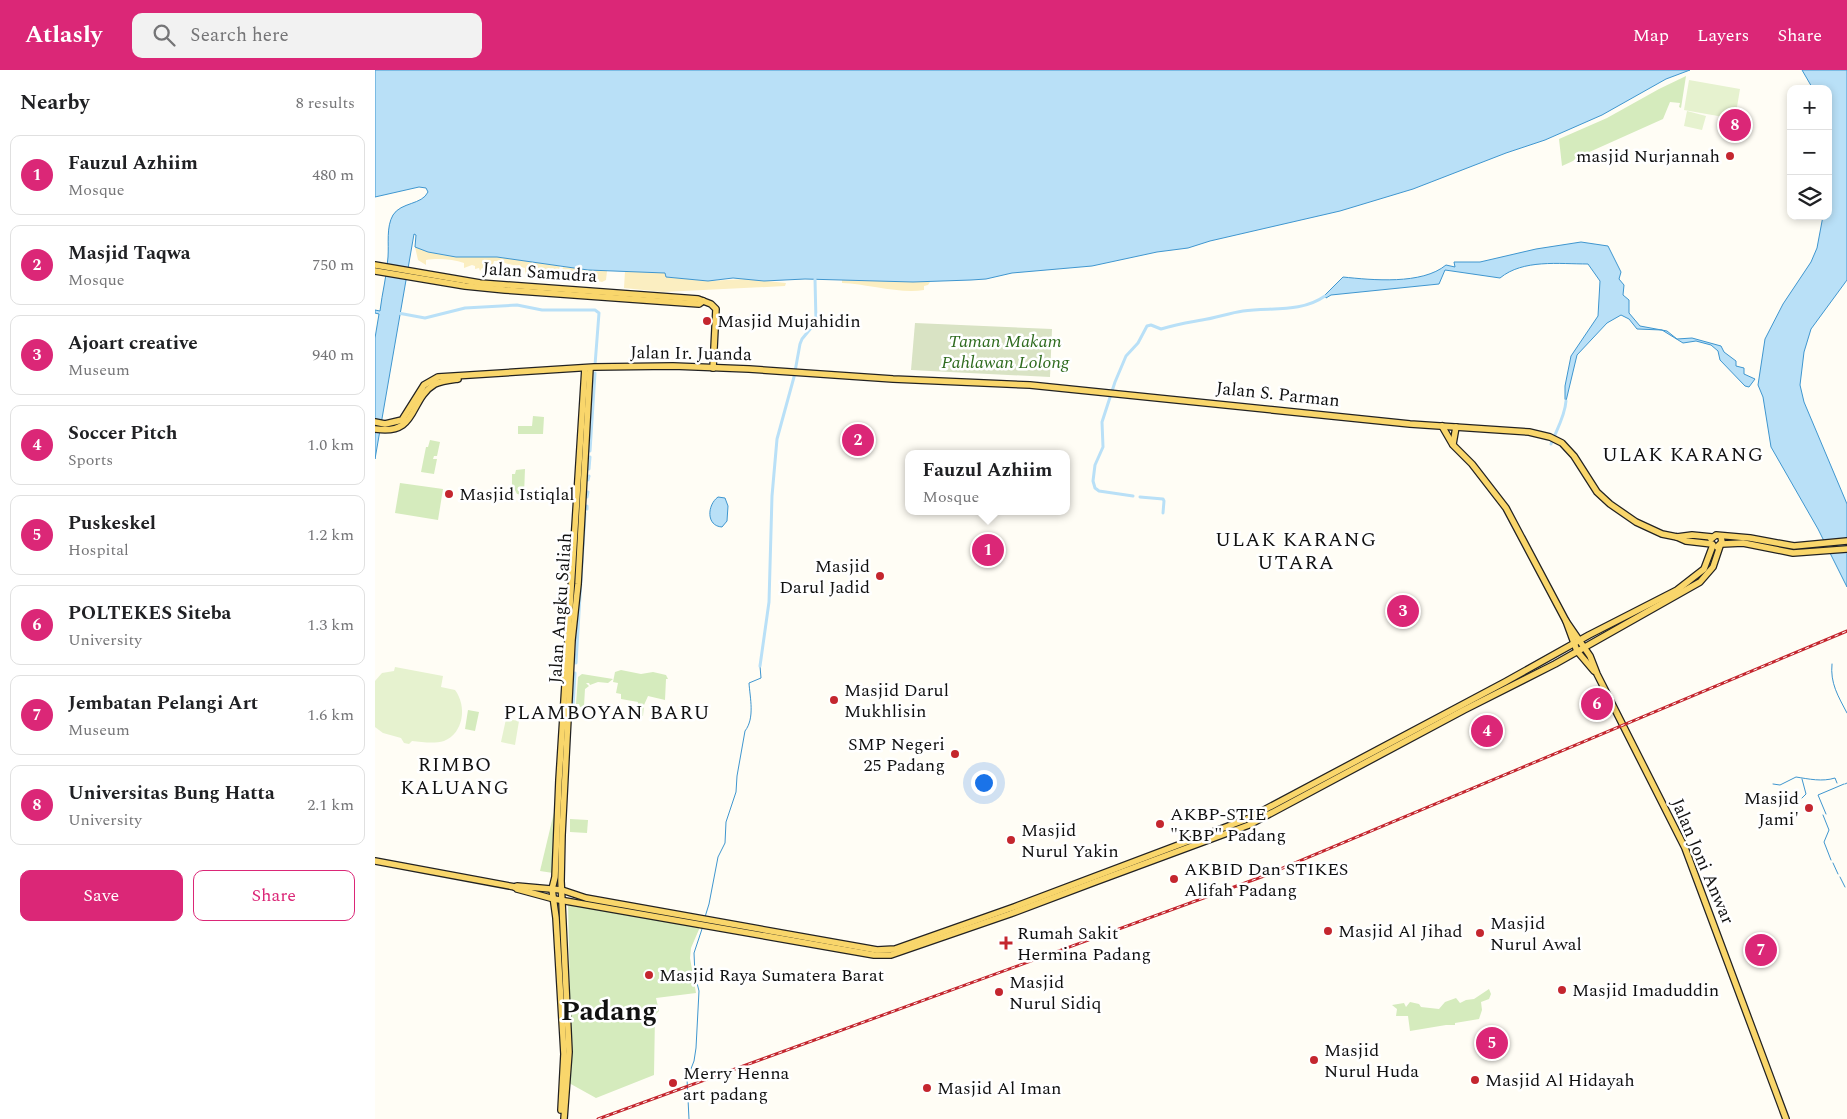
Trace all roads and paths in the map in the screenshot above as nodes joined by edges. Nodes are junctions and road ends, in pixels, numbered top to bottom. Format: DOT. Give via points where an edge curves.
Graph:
graph roads {
  1 [pos="375,265"];
  2 [pos="375,271"];
  3 [pos="457,282"];
  4 [pos="587,368"];
  5 [pos="713,368"];
  6 [pos="796,372"];
  7 [pos="375,422"];
  8 [pos="1442,426"];
  9 [pos="384,427"];
  10 [pos="1456,427"];
  11 [pos="375,429"];
  12 [pos="1453,444"];
  13 [pos="1847,541"];
  14 [pos="1716,543"];
  15 [pos="1847,549"];
  16 [pos="1566,621"];
  17 [pos="1580,640"];
  18 [pos="1574,644"];
  19 [pos="1584,647"];
  20 [pos="1577,651"];
  21 [pos="1597,674"];
  22 [pos="1371,753"];
  23 [pos="1375,759"];
  24 [pos="375,861"];
  25 [pos="1094,879"];
  26 [pos="557,881"];
  27 [pos="515,887"];
  28 [pos="553,889"];
  29 [pos="561,890"];
  30 [pos="554,899"];
  31 [pos="562,900"];
  32 [pos="702,921"];
  33 [pos="565,1029"];
  34 [pos="562,1119"];
  35 [pos="1786,1119"];
  1 -- 3 [label="main road, Jalan Samudra"];
  2 -- 3 [label="main road, Jalan Samudra"];
  3 -- 5 [label="main road, Jalan Samudra" via="699,304 703,301 713,305 716,312"];
  4 -- 5 [label="main road, Jalan Ir. Juanda"];
  4 -- 9 [label="main road, Jalan Ir. Juanda" via="438,377 427,382 401,420"];
  4 -- 26 [label="main road, Jalan Angku Saliah" via="559,780"];
  5 -- 6 [label="main road, Jalan Ir. Juanda"];
  6 -- 8 [label="main road, Jalan S. Parman" via="1025,385"];
  7 -- 9 [label="main road"];
  8 -- 10 [label="main road, Jalan S. Parman"];
  8 -- 12 [label="main road"];
  9 -- 11 [label="main road"];
  10 -- 12 [label="main road"];
  10 -- 14 [label="main road, Jalan S. Parman" via="1529,432 1557,440 1574,456 1597,492 1625,516 1650,530"];
  12 -- 16 [label="main road" via="1506,508"];
  13 -- 14 [label="main road" via="1794,546 1750,538 1721,537"];
  14 -- 15 [label="main road, Jalan S. Parman" via="1743,543 1793,553"];
  14 -- 17 [label="main road" via="1704,569 1682,587"];
  14 -- 19 [label="main road" via="1713,567 1700,582"];
  16 -- 17 [label="main road"];
  16 -- 18 [label="main road"];
  17 -- 18 [label="main road"];
  17 -- 19 [label="main road"];
  18 -- 20 [label="main road"];
  18 -- 22 [label="main road"];
  19 -- 20 [label="main road"];
  19 -- 21 [label="main road"];
  20 -- 21 [label="main road"];
  20 -- 23 [label="main road"];
  21 -- 35 [label="main road, Jalan Joni Anwar" via="1685,848"];
  22 -- 23 [label="main road"];
  22 -- 25 [label="main road" via="1247,819"];
  23 -- 25 [label="main road" via="1249,825"];
  24 -- 27 [label="main road"];
  25 -- 32 [label="main road" via="891,955 874,955"];
  26 -- 28 [label="main road"];
  26 -- 29 [label="main road"];
  27 -- 28 [label="main road"];
  27 -- 30 [label="main road"];
  28 -- 29 [label="main road"];
  28 -- 30 [label="main road"];
  29 -- 31 [label="main road"];
  29 -- 32 [label="main road"];
  30 -- 31 [label="main road"];
  30 -- 33 [label="main road"];
  31 -- 32 [label="main road"];
  31 -- 33 [label="main road"];
  33 -- 34 [label="main road" via="569,1052"];
}
